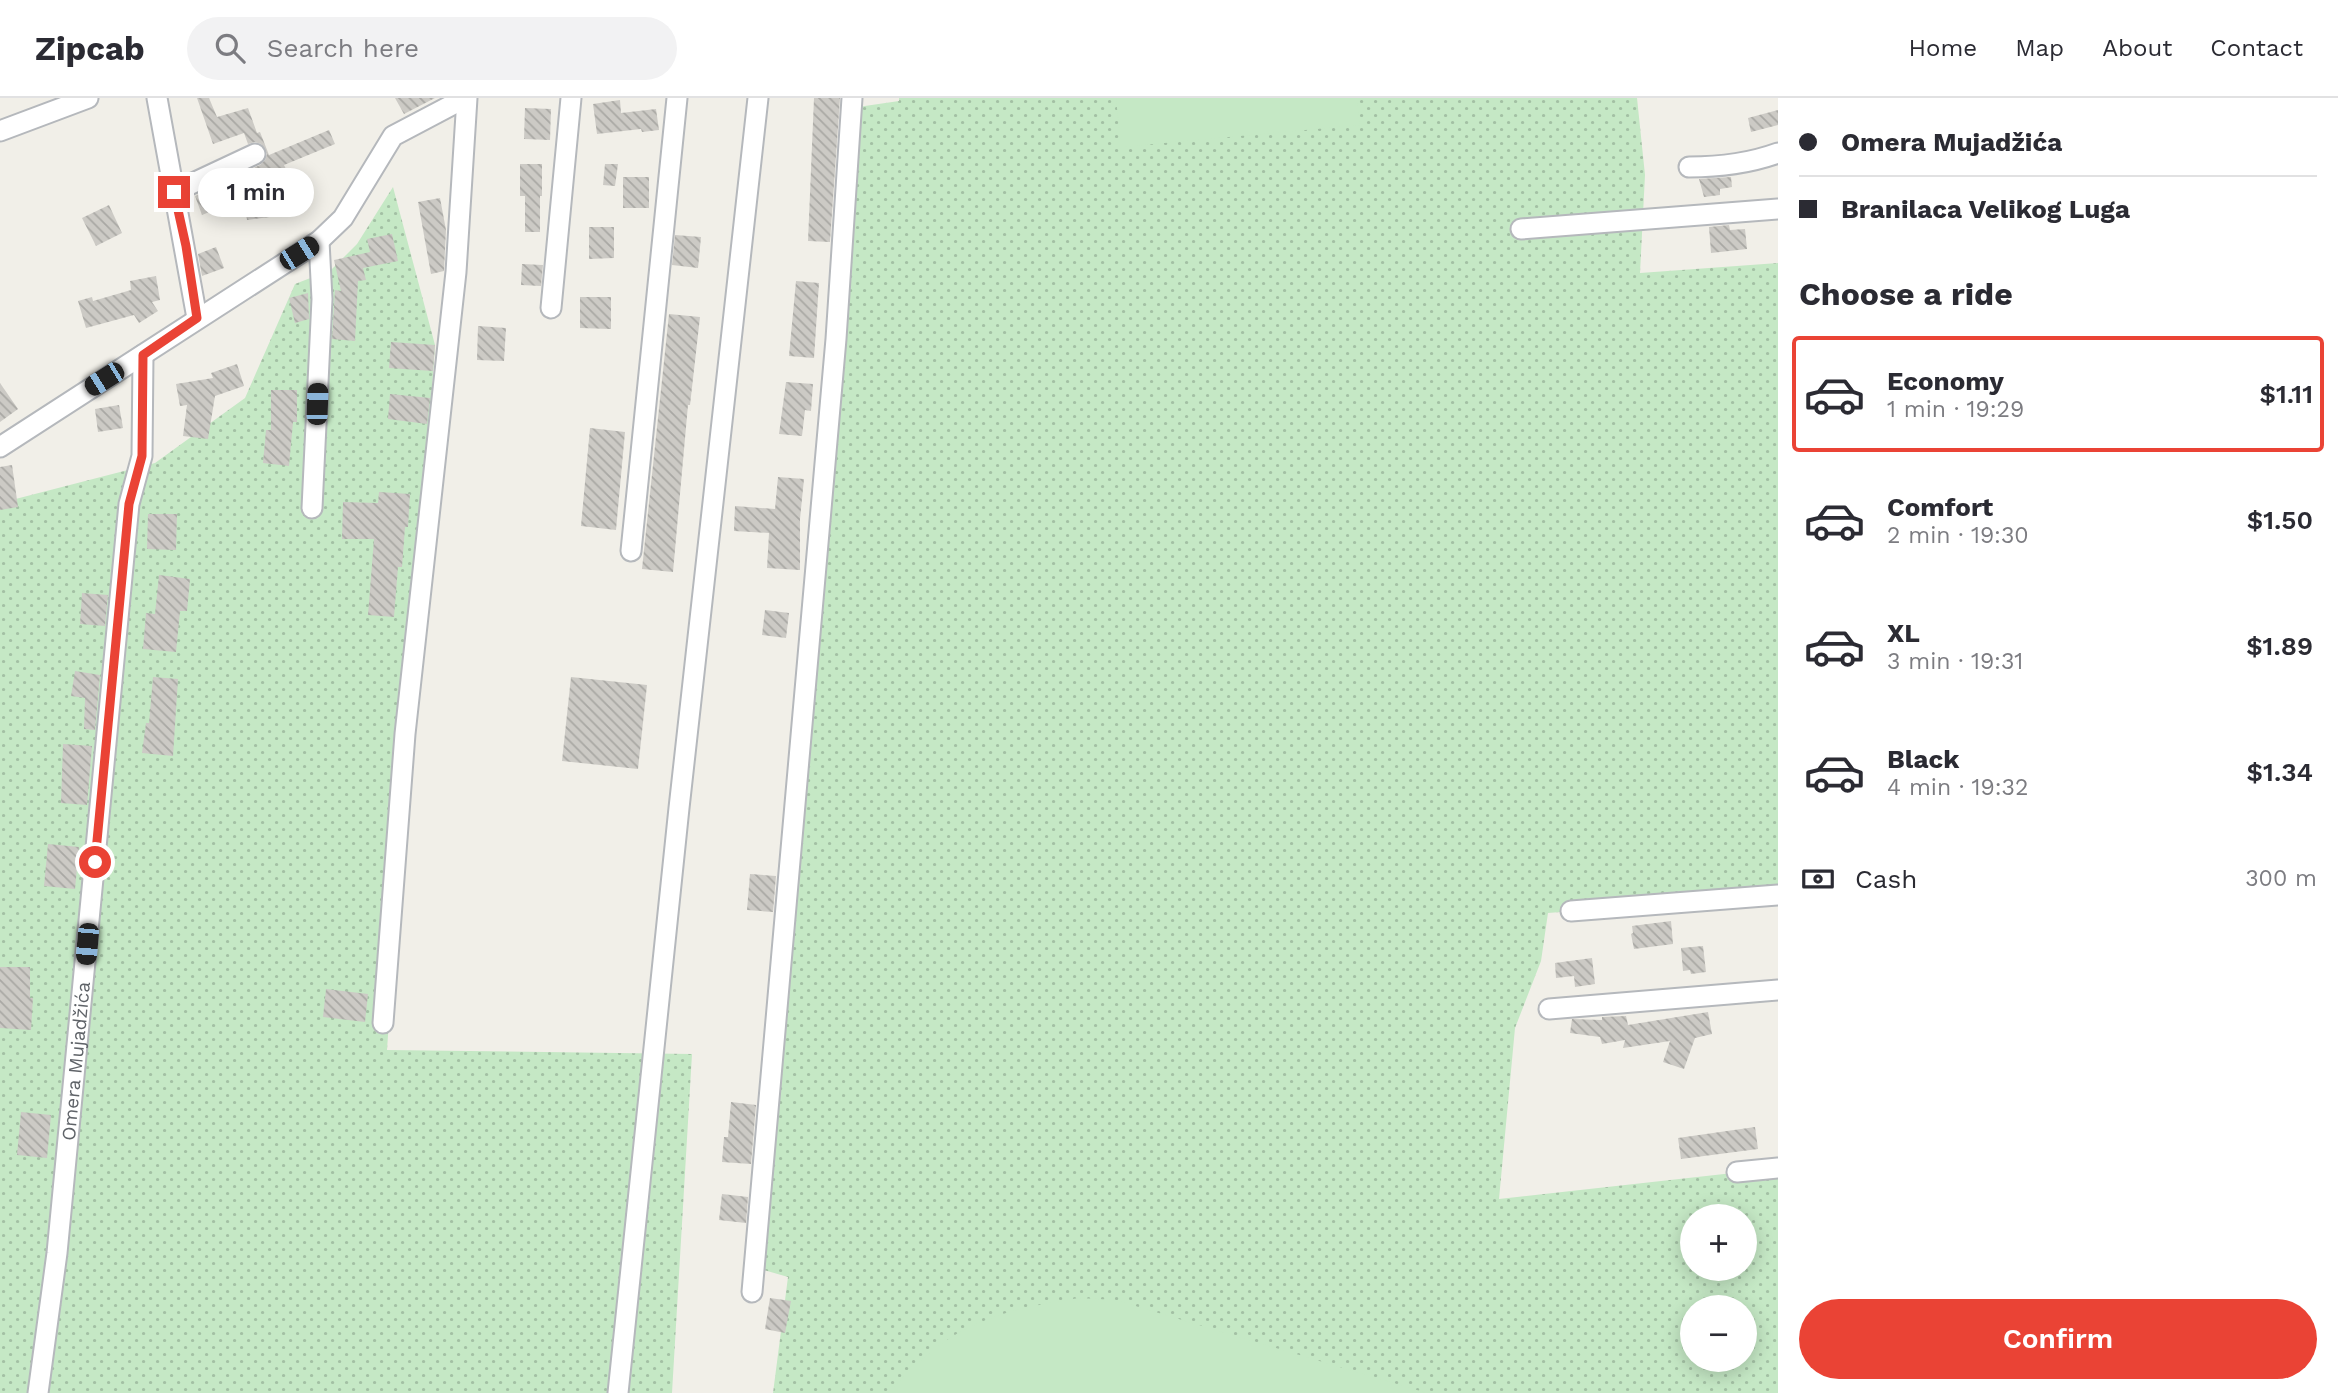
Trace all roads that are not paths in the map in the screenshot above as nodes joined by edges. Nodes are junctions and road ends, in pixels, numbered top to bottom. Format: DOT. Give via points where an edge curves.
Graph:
graph roads {
  1 [pos="88,98"];
  2 [pos="157,98"];
  3 [pos="466,98"];
  4 [pos="571,98"];
  5 [pos="677,98"];
  6 [pos="758,98"];
  7 [pos="852,98"];
  8 [pos="0,131"];
  9 [pos="1778,153"];
  10 [pos="255,154"];
  11 [pos="1689,167"];
  12 [pos="174,192"];
  13 [pos="1778,209"];
  14 [pos="1521,229"];
  15 [pos="319,241"];
  16 [pos="551,308"];
  17 [pos="197,318"];
  18 [pos="143,355"];
  19 [pos="0,447"];
  20 [pos="312,508"];
  21 [pos="631,551"];
  22 [pos="1778,895"];
  23 [pos="1571,912"];
  24 [pos="1778,990"];
  25 [pos="1549,1009"];
  26 [pos="383,1023"];
  27 [pos="1778,1168"];
  28 [pos="1737,1172"];
  29 [pos="752,1292"];
  30 [pos="38,1393"];
  31 [pos="618,1393"];
  1 -- 8 [label="street"];
  2 -- 12 [label="street"];
  3 -- 15 [label="street" via="393,136 343,218"];
  3 -- 26 [label="street" via="456,272 405,734"];
  4 -- 16 [label="street"];
  5 -- 21 [label="street"];
  6 -- 31 [label="street"];
  7 -- 29 [label="street"];
  9 -- 11 [label="street" via="1734,165"];
  10 -- 12 [label="street"];
  12 -- 17 [label="street"];
  13 -- 14 [label="street"];
  15 -- 17 [label="street"];
  15 -- 20 [label="street" via="322,299"];
  17 -- 18 [label="street"];
  18 -- 19 [label="street"];
  18 -- 30 [label="street, Omera Mujadžića" via="142,456 129,504 58,1240"];
  22 -- 23 [label="street"];
  24 -- 25 [label="street"];
  27 -- 28 [label="street"];
}
